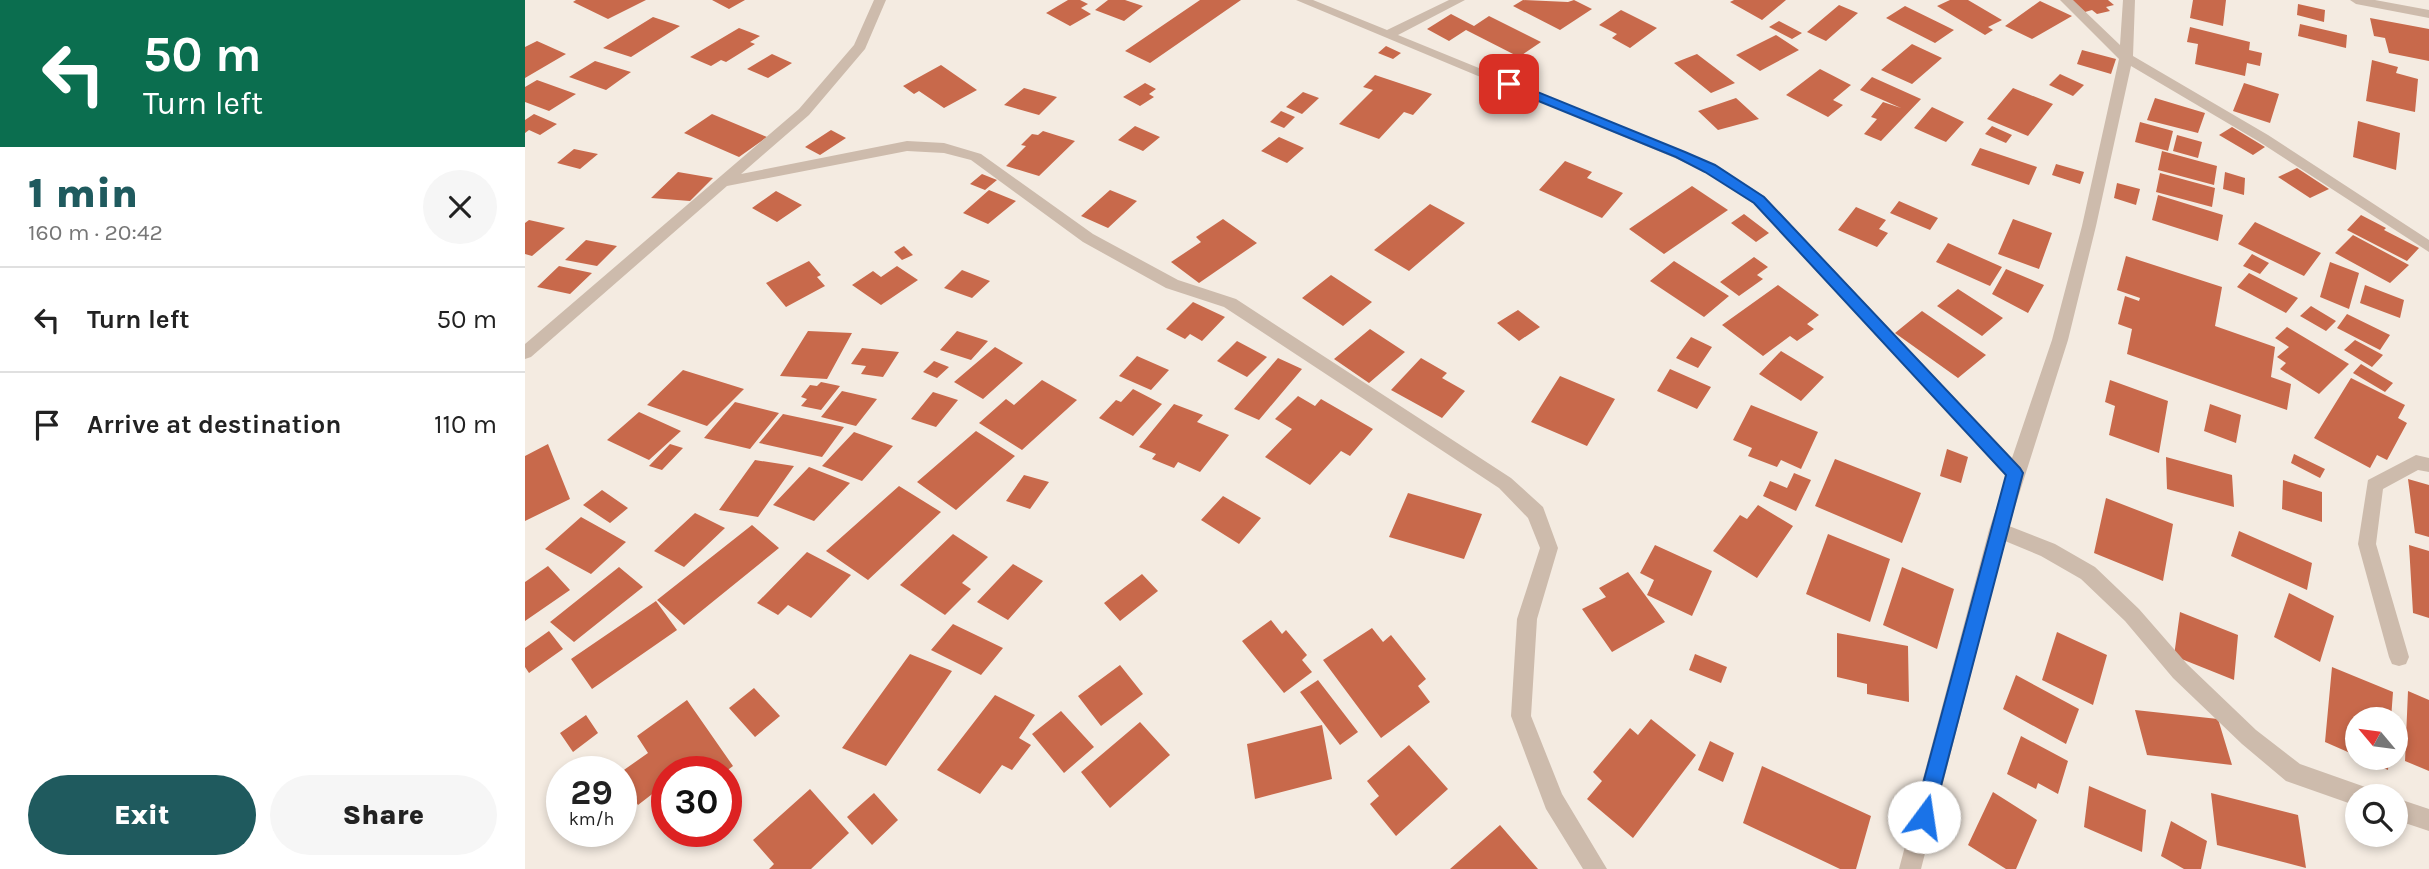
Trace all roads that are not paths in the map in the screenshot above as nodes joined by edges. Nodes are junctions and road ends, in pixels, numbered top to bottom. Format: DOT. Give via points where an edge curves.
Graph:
graph roads {
  1 [pos="880,0"];
  2 [pos="1302,0"];
  3 [pos="1459,0"];
  4 [pos="2066,0"];
  5 [pos="2129,0"];
  6 [pos="2355,0"];
  7 [pos="2429,14"];
  8 [pos="1388,35"];
  9 [pos="2126,58"];
  10 [pos="724,182"];
  11 [pos="2429,247"];
  12 [pos="525,353"];
  13 [pos="2429,465"];
  14 [pos="2015,473"];
  15 [pos="1998,530"];
  16 [pos="2399,657"];
  17 [pos="2345,791"];
  18 [pos="2408,813"];
  19 [pos="2429,820"];
  20 [pos="1596,869"];
  21 [pos="1910,869"];
  1 -- 10 [label="street" via="860,46 804,112"];
  2 -- 8 [label="street"];
  3 -- 8 [label="street"];
  4 -- 9 [label="street"];
  5 -- 9 [label="street"];
  6 -- 7 [label="street"];
  8 -- 14 [label="street" via="1680,155 1759,200"];
  9 -- 11 [label="street" via="2263,138"];
  9 -- 14 [label="street" via="2060,340"];
  10 -- 12 [label="street"];
  10 -- 20 [label="street" via="907,146 944,148 976,157 1088,238 1172,284 1230,303 1505,482 1536,513 1549,548 1527,619 1521,716 1555,801"];
  13 -- 16 [label="street" via="2416,463 2375,485 2367,544"];
  14 -- 15 [label="street"];
  15 -- 17 [label="street" via="2048,550 2088,573 2249,737 2294,773"];
  15 -- 21 [label="street"];
  18 -- 19 [label="street"];
}
